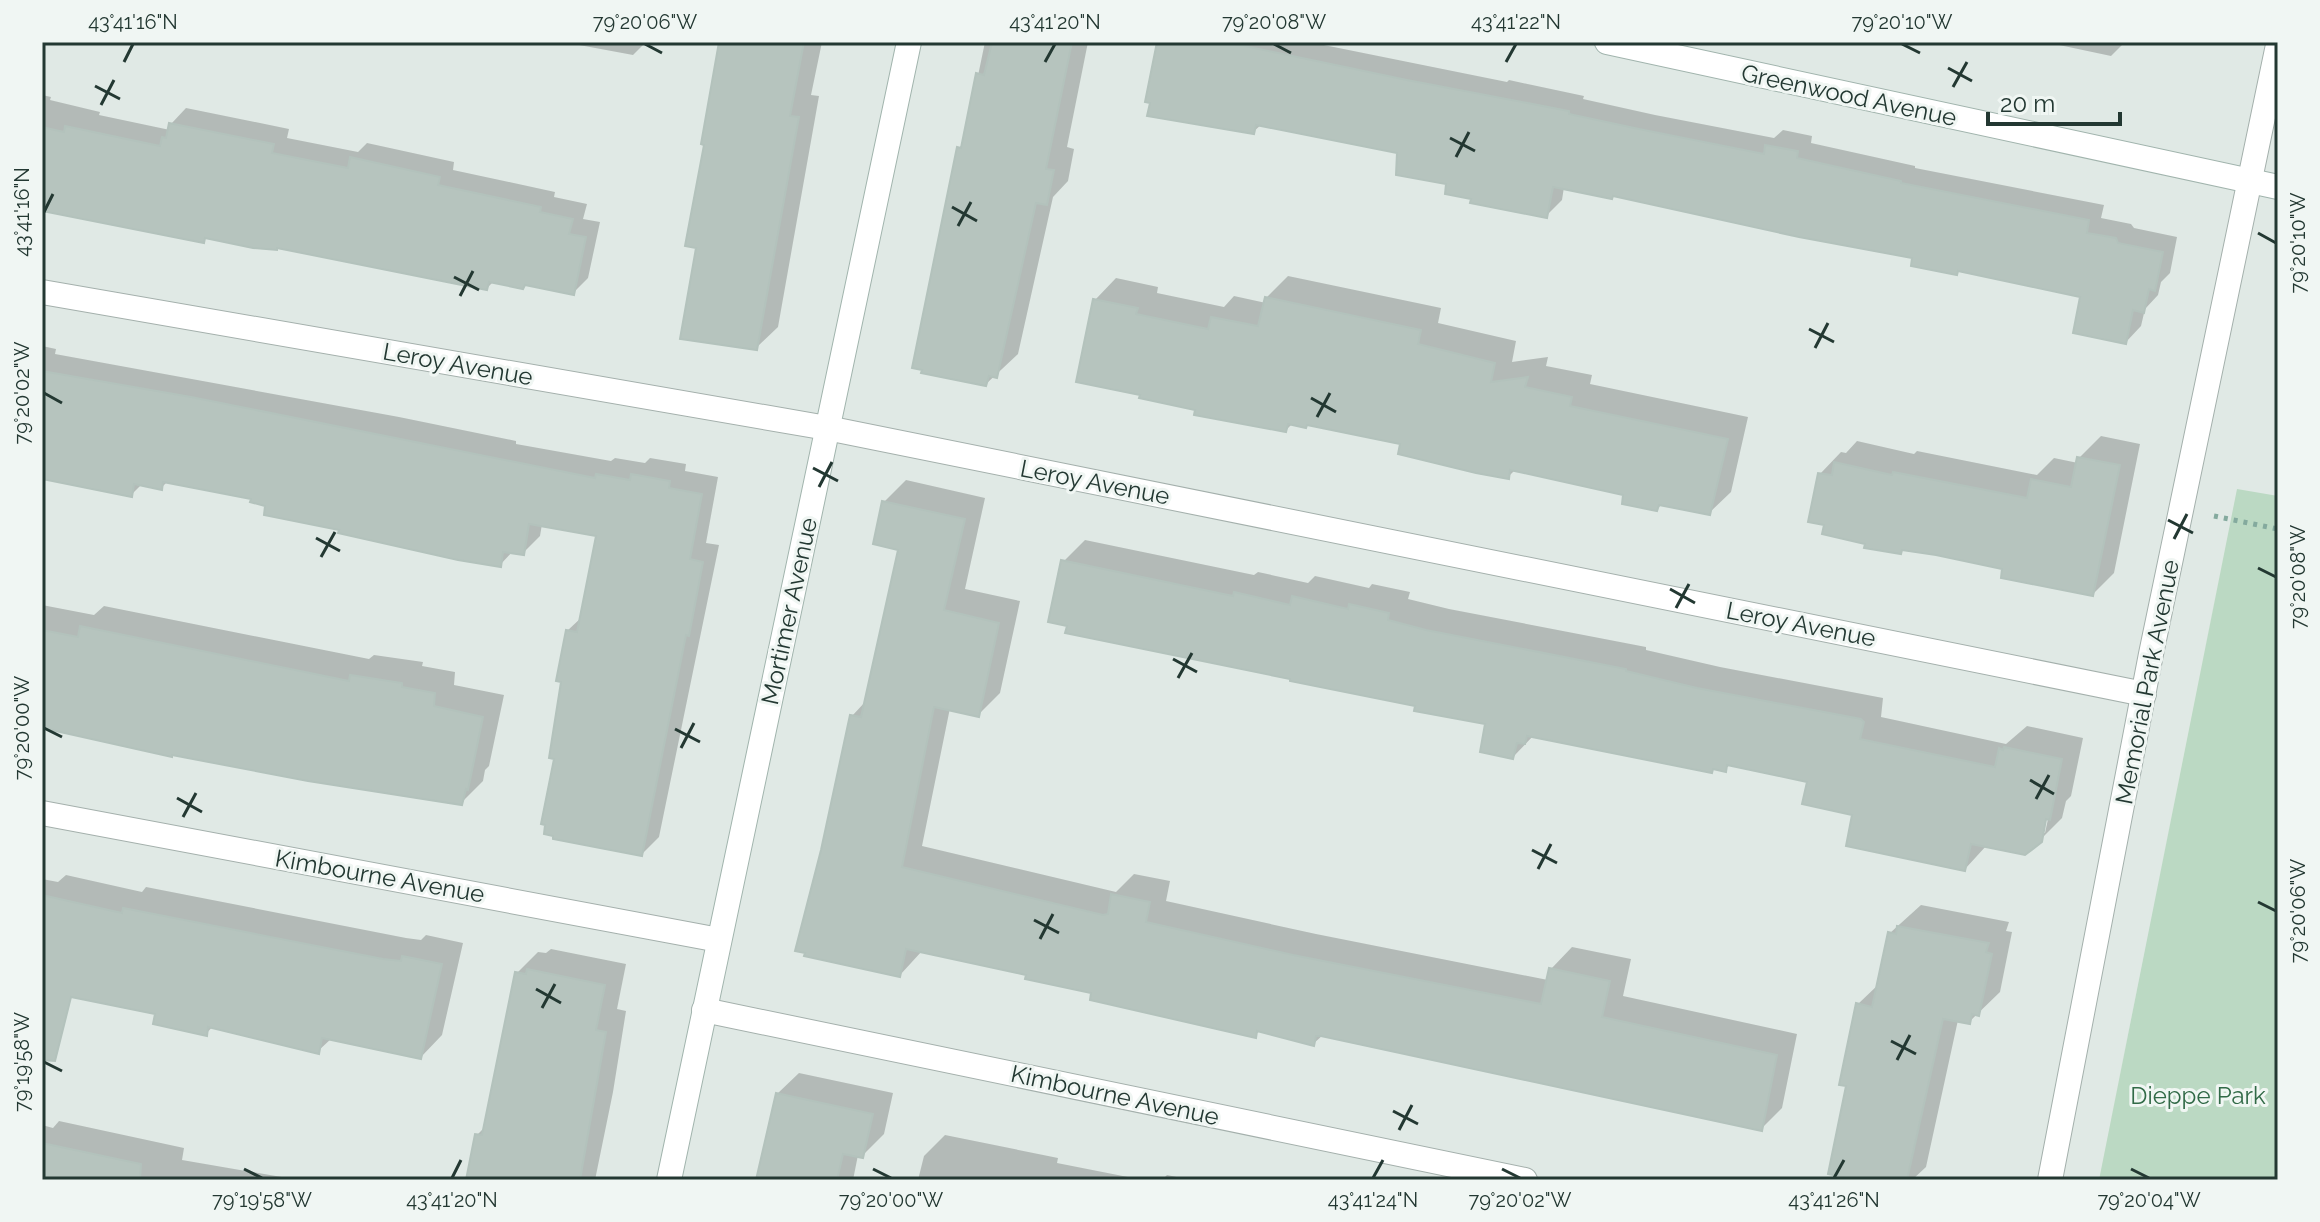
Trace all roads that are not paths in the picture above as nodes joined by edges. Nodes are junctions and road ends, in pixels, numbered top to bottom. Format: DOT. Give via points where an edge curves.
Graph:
graph roads {
  1 [pos="909,42"];
  2 [pos="1607,42"];
  3 [pos="2278,45"];
  4 [pos="2250,183"];
  5 [pos="2278,187"];
  6 [pos="42,292"];
  7 [pos="827,428"];
  8 [pos="2144,694"];
  9 [pos="42,813"];
  10 [pos="719,940"];
  11 [pos="704,1010"];
  12 [pos="669,1180"];
  13 [pos="1525,1180"];
  14 [pos="2050,1180"];
  1 -- 7 [label="street, Mortimer Avenue"];
  2 -- 4 [label="street, Greenwood Avenue"];
  3 -- 4 [label="street, Memorial Park Avenue"];
  4 -- 5 [label="street, Greenwood Avenue"];
  4 -- 8 [label="street, Memorial Park Avenue"];
  6 -- 7 [label="street, Leroy Avenue"];
  7 -- 8 [label="street, Leroy Avenue"];
  7 -- 10 [label="street, Mortimer Avenue"];
  8 -- 14 [label="street, Memorial Park Avenue"];
  9 -- 10 [label="street, Kimbourne Avenue"];
  10 -- 11 [label="street, Mortimer Avenue"];
  11 -- 12 [label="street, Mortimer Avenue"];
  11 -- 13 [label="street, Kimbourne Avenue"];
}
